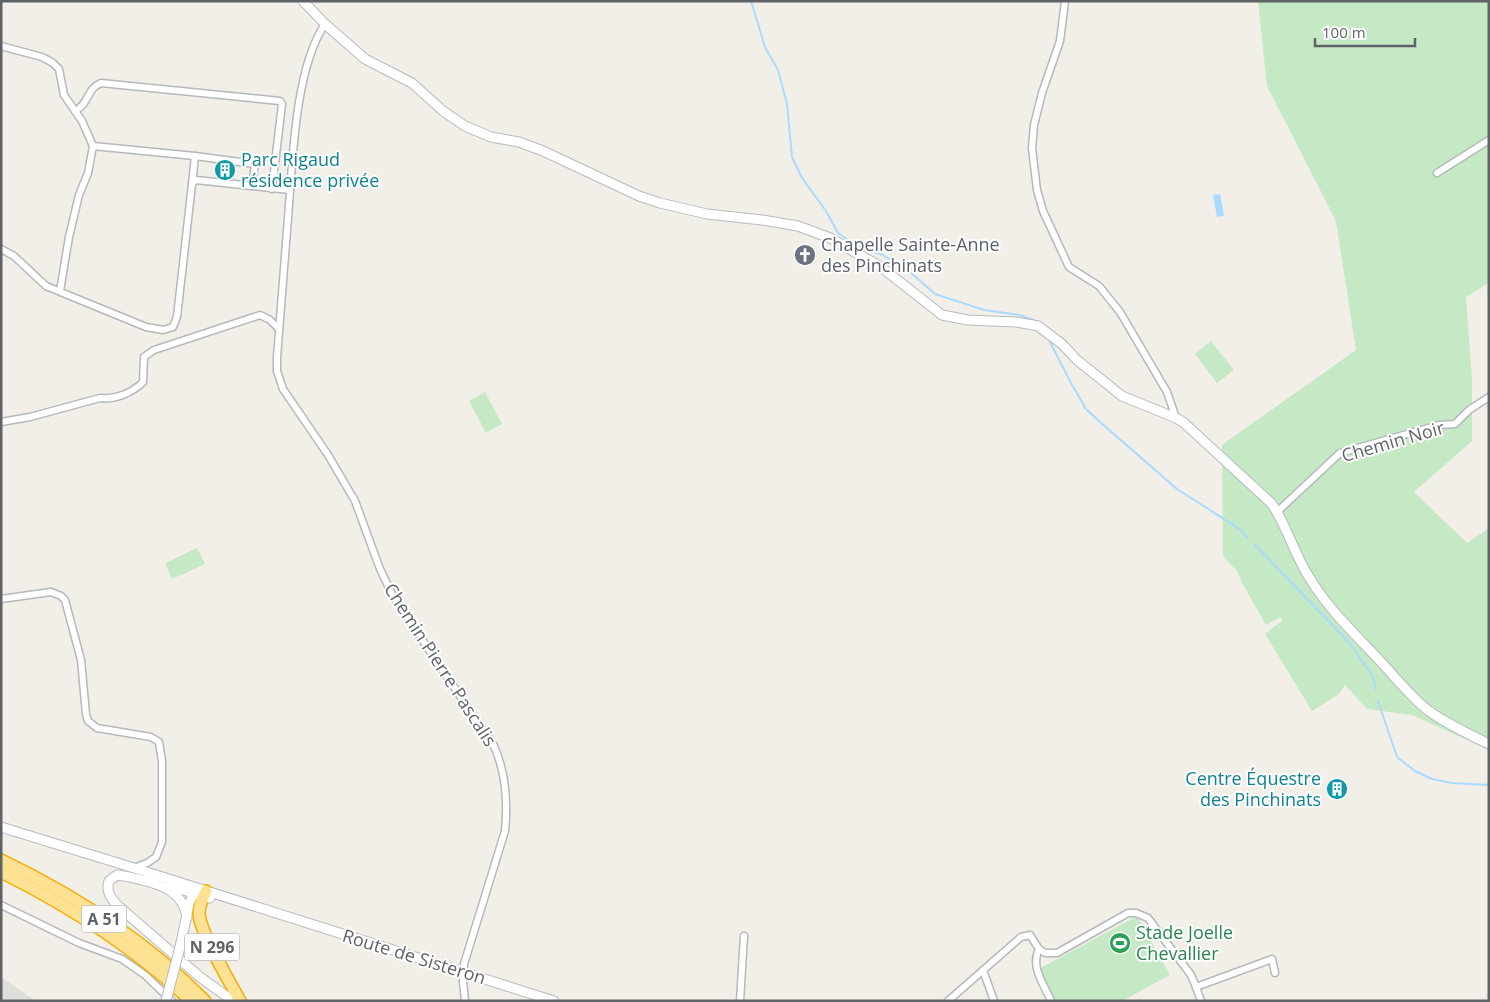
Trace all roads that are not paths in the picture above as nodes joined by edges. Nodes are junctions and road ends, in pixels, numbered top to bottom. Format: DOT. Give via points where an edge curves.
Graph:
graph roads {
  1 [pos="303,1"];
  2 [pos="1065,1"];
  3 [pos="325,24"];
  4 [pos="1,46"];
  5 [pos="75,112"];
  6 [pos="1489,140"];
  7 [pos="93,146"];
  8 [pos="195,156"];
  9 [pos="1437,173"];
  10 [pos="192,184"];
  11 [pos="252,186"];
  12 [pos="272,188"];
  13 [pos="290,190"];
  14 [pos="1,249"];
  15 [pos="60,291"];
  16 [pos="279,329"];
  17 [pos="1489,397"];
  18 [pos="1176,418"];
  19 [pos="1,422"];
  20 [pos="1277,512"];
  21 [pos="1,599"];
  22 [pos="1489,744"];
  23 [pos="1,827"];
  24 [pos="84,854"];
  25 [pos="1,860"];
  26 [pos="134,868"];
  27 [pos="1,872"];
  28 [pos="200,892"];
  29 [pos="1,904"];
  30 [pos="187,918"];
  31 [pos="744,936"];
  32 [pos="1039,949"];
  33 [pos="983,970"];
  34 [pos="463,972"];
  35 [pos="1275,973"];
  36 [pos="1196,988"];
  37 [pos="166,1001"];
  38 [pos="172,1001"];
  39 [pos="191,1001"];
  40 [pos="206,1001"];
  41 [pos="233,1001"];
  42 [pos="240,1001"];
  43 [pos="466,1001"];
  44 [pos="554,1001"];
  45 [pos="740,1001"];
  46 [pos="948,1001"];
  47 [pos="994,1001"];
  48 [pos="1052,1001"];
  49 [pos="1201,1001"];
  1 -- 3 [label="street"];
  2 -- 18 [label="street" via="1060,41 1034,125 1032,148 1037,190 1043,211 1069,267 1099,286 1120,312 1162,383"];
  3 -- 13 [label="street, Chemin Pierre Pascalis" via="316,38 306,68"];
  3 -- 18 [label="street" via="365,59 412,83 465,126 491,137 543,151 660,203 708,214 798,226 830,238 881,267 942,315 1038,326 1122,396"];
  4 -- 5 [label="street" via="53,63 59,69 64,95"];
  5 -- 7 [label="street"];
  5 -- 12 [label="street" via="86,103 92,89 101,83 280,101"];
  6 -- 9 [label="street"];
  7 -- 8 [label="street"];
  7 -- 15 [label="street" via="69,237"];
  8 -- 10 [label="street"];
  8 -- 11 [label="street" via="255,164"];
  10 -- 11 [label="street" via="196,180"];
  10 -- 15 [label="street" via="177,317 173,327 163,330 146,327"];
  11 -- 12 [label="street"];
  12 -- 13 [label="street"];
  13 -- 16 [label="street, Chemin Pierre Pascalis"];
  14 -- 15 [label="street" via="14,256 46,286"];
  16 -- 19 [label="street" via="260,315 154,350 144,356 142,382 134,390"];
  16 -- 34 [label="street, Chemin Pierre Pascalis" via="276,357 283,389 345,481 394,598 494,746 502,765 507,813 505,831"];
  17 -- 20 [label="street, Chemin Noir" via="1455,424 1439,425 1340,453"];
  18 -- 20 [label="street" via="1213,448"];
  20 -- 22 [label="street" via="1310,580 1338,616 1428,710 1464,733"];
  21 -- 26 [label="street" via="51,592 61,596 65,600 81,660 88,721 96,728 158,742 162,761 162,842 156,857"];
  23 -- 24 [label="street, Route de Sisteron"];
  24 -- 26 [label="street, Route de Sisteron"];
  24 -- 28 [label="street, Route de Sisteron" via="134,874"];
  25 -- 40 [label="highway, A 51" via="76,900 130,937"];
  26 -- 28 [label="street, Route de Sisteron"];
  27 -- 39 [label="highway, A 51" via="37,890 122,943"];
  28 -- 30 [label="street"];
  28 -- 34 [label="street, Route de Sisteron"];
  28 -- 42 [label="highway, N 296" via="199,918"];
  29 -- 38 [label="street" via="79,943 122,959 149,978"];
  30 -- 37 [label="street, bridge"];
  30 -- 41 [label="street" via="182,901 171,890 124,876 117,875 109,881 108,894 116,905"];
  31 -- 45 [label="street"];
  32 -- 33 [label="street" via="1030,935 1021,937"];
  32 -- 36 [label="street" via="1045,953 1057,953 1128,913 1136,912 1148,918 1191,975"];
  32 -- 48 [label="street" via="1036,967"];
  33 -- 46 [label="street"];
  33 -- 47 [label="street"];
  34 -- 43 [label="street, Chemin Pierre Pascalis"];
  34 -- 44 [label="street, Route de Sisteron"];
  35 -- 36 [label="street" via="1272,959"];
  36 -- 49 [label="street"];
}
